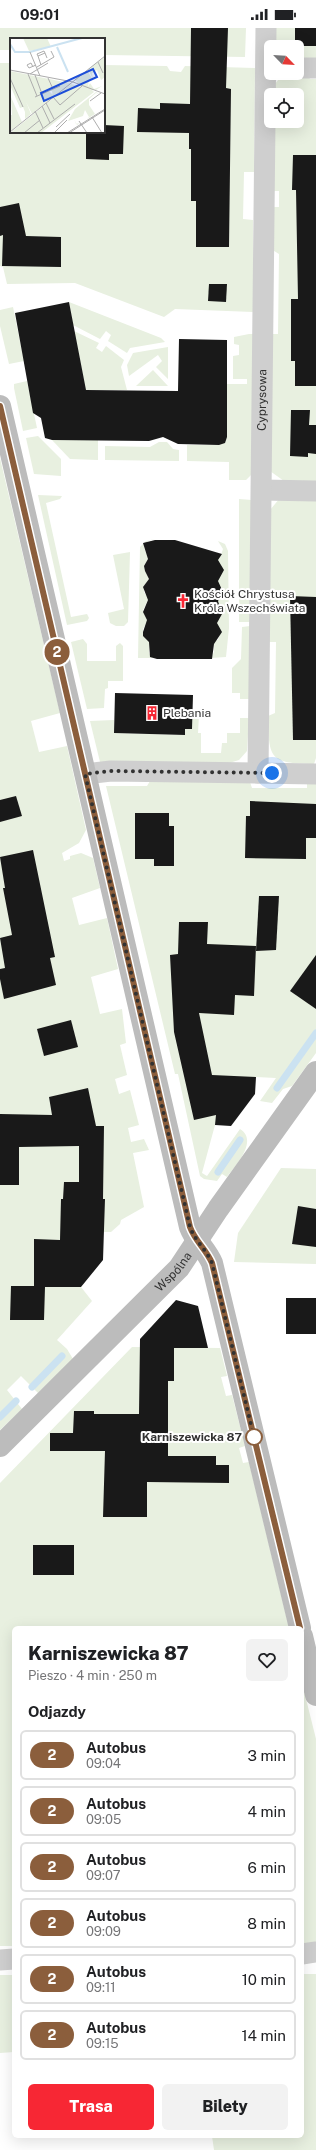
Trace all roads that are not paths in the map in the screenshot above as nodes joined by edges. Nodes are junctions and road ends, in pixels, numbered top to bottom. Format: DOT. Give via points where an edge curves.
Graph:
graph roads {
  1 [pos="266,28"];
  2 [pos="267,40"];
  3 [pos="304,68"];
  4 [pos="316,68"];
  5 [pos="268,80"];
  6 [pos="0,406"];
  7 [pos="262,490"];
  8 [pos="316,491"];
  9 [pos="258,773"];
  10 [pos="85,774"];
  11 [pos="316,774"];
  12 [pos="316,1072"];
  13 [pos="197,1242"];
  14 [pos="0,1446"];
  15 [pos="300,1626"];
  16 [pos="304,1644"];
  17 [pos="316,1695"];
  18 [pos="316,1952"];
  19 [pos="304,1954"];
  20 [pos="12,1959"];
  21 [pos="0,1960"];
  1 -- 2 [label="street, Cyprysowa"];
  3 -- 4 [label="street"];
  5 -- 7 [label="street, Cyprysowa"];
  6 -- 10 [label="street"];
  7 -- 8 [label="street"];
  7 -- 9 [label="street, Cyprysowa"];
  9 -- 10 [label="street" via="111,771"];
  9 -- 11 [label="street"];
  10 -- 13 [label="street" via="190,1227"];
  12 -- 13 [label="street, Wspólna"];
  13 -- 14 [label="street, Wspólna" via="162,1286"];
  13 -- 15 [label="street" via="206,1251 212,1263"];
  16 -- 17 [label="street"];
  18 -- 19 [label="street"];
  20 -- 21 [label="street"];
}
